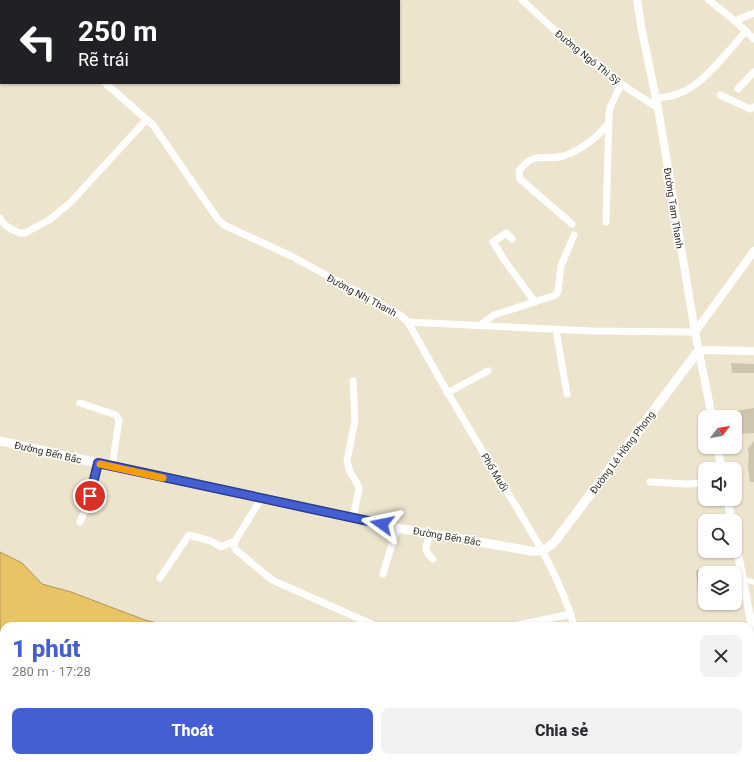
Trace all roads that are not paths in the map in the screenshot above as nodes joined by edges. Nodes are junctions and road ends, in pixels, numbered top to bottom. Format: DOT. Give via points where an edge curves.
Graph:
graph roads {
  1 [pos="522,0"];
  2 [pos="637,0"];
  3 [pos="709,0"];
  4 [pos="754,13"];
  5 [pos="735,21"];
  6 [pos="746,31"];
  7 [pos="754,39"];
  8 [pos="754,72"];
  9 [pos="106,84"];
  10 [pos="621,84"];
  11 [pos="738,89"];
  12 [pos="720,95"];
  13 [pos="655,98"];
  14 [pos="754,107"];
  15 [pos="658,108"];
  16 [pos="147,119"];
  17 [pos="609,123"];
  18 [pos="0,218"];
  19 [pos="606,222"];
  20 [pos="572,224"];
  21 [pos="574,235"];
  22 [pos="512,238"];
  23 [pos="754,251"];
  24 [pos="535,302"];
  25 [pos="408,322"];
  26 [pos="480,325"];
  27 [pos="556,330"];
  28 [pos="695,332"];
  29 [pos="699,350"];
  30 [pos="754,351"];
  31 [pos="488,371"];
  32 [pos="353,381"];
  33 [pos="447,393"];
  34 [pos="567,394"];
  35 [pos="80,403"];
  36 [pos="711,410"];
  37 [pos="0,441"];
  38 [pos="98,463"];
  39 [pos="112,466"];
  40 [pos="650,482"];
  41 [pos="698,483"];
  42 [pos="261,499"];
  43 [pos="354,518"];
  44 [pos="80,522"];
  45 [pos="397,528"];
  46 [pos="431,534"];
  47 [pos="235,541"];
  48 [pos="542,551"];
  49 [pos="739,558"];
  50 [pos="433,559"];
  51 [pos="383,574"];
  52 [pos="160,578"];
  53 [pos="743,579"];
  54 [pos="754,582"];
  55 [pos="571,614"];
  56 [pos="367,622"];
  57 [pos="533,622"];
  58 [pos="573,622"];
  59 [pos="751,622"];
  1 -- 10 [label="street, Đường Ngô Thì Sỹ" via="562,37"];
  2 -- 13 [label="street, Đường Tam Thanh"];
  3 -- 5 [label="street"];
  4 -- 5 [label="street"];
  5 -- 6 [label="street"];
  6 -- 7 [label="street"];
  6 -- 13 [label="street" via="695,85 674,96"];
  8 -- 11 [label="street"];
  9 -- 16 [label="street, Đường Nhị Thanh"];
  10 -- 15 [label="street, Đường Ngô Thì Sỹ"];
  10 -- 17 [label="street" via="610,108"];
  12 -- 14 [label="street" via="750,109"];
  13 -- 15 [label="street, Đường Tam Thanh"];
  15 -- 28 [label="street, Đường Tam Thanh"];
  16 -- 18 [label="street" via="70,203 50,220 26,233 20,233 5,225"];
  16 -- 25 [label="street, Đường Nhị Thanh" via="224,225 291,256 400,315"];
  17 -- 19 [label="street"];
  17 -- 20 [label="street" via="602,132 574,152 558,157 534,158 527,161 519,171 520,179"];
  21 -- 24 [label="street" via="560,270 558,291 553,296"];
  22 -- 24 [label="street" via="506,233 493,242"];
  23 -- 28 [label="street"];
  24 -- 26 [label="street" via="494,315"];
  25 -- 26 [label="street, Đường Nhị Thanh"];
  25 -- 33 [label="street, Phố Muối"];
  26 -- 27 [label="street, Đường Nhị Thanh"];
  27 -- 28 [label="street, Đường Nhị Thanh"];
  27 -- 34 [label="street"];
  28 -- 29 [label="street, Đường Tam Thanh"];
  29 -- 30 [label="street"];
  29 -- 36 [label="street, Đường Tam Thanh"];
  29 -- 48 [label="main road, Đường Lê Hồng Phong" via="556,540"];
  31 -- 33 [label="street"];
  32 -- 43 [label="street" via="355,420 346,461 359,489"];
  33 -- 48 [label="street, Phố Muối"];
  35 -- 39 [label="street" via="118,417"];
  37 -- 38 [label="main road, Đường Bến Bắc"];
  38 -- 39 [label="main road, Đường Bến Bắc"];
  38 -- 44 [label="street"];
  39 -- 42 [label="main road, Đường Bến Bắc"];
  40 -- 41 [label="street"];
  42 -- 43 [label="main road, Đường Bến Bắc"];
  42 -- 47 [label="street"];
  43 -- 45 [label="main road, Đường Bến Bắc"];
  45 -- 46 [label="main road, Đường Bến Bắc"];
  45 -- 51 [label="street"];
  46 -- 48 [label="main road, Đường Bến Bắc"];
  46 -- 50 [label="street" via="426,550"];
  47 -- 52 [label="street" via="221,547 211,541 189,535"];
  47 -- 56 [label="street" via="236,550 272,580"];
  48 -- 55 [label="street, Phố Muối"];
  49 -- 53 [label="street"];
  53 -- 54 [label="street"];
  53 -- 59 [label="street"];
  55 -- 57 [label="street"];
  55 -- 58 [label="street, Phố Muối"];
}
